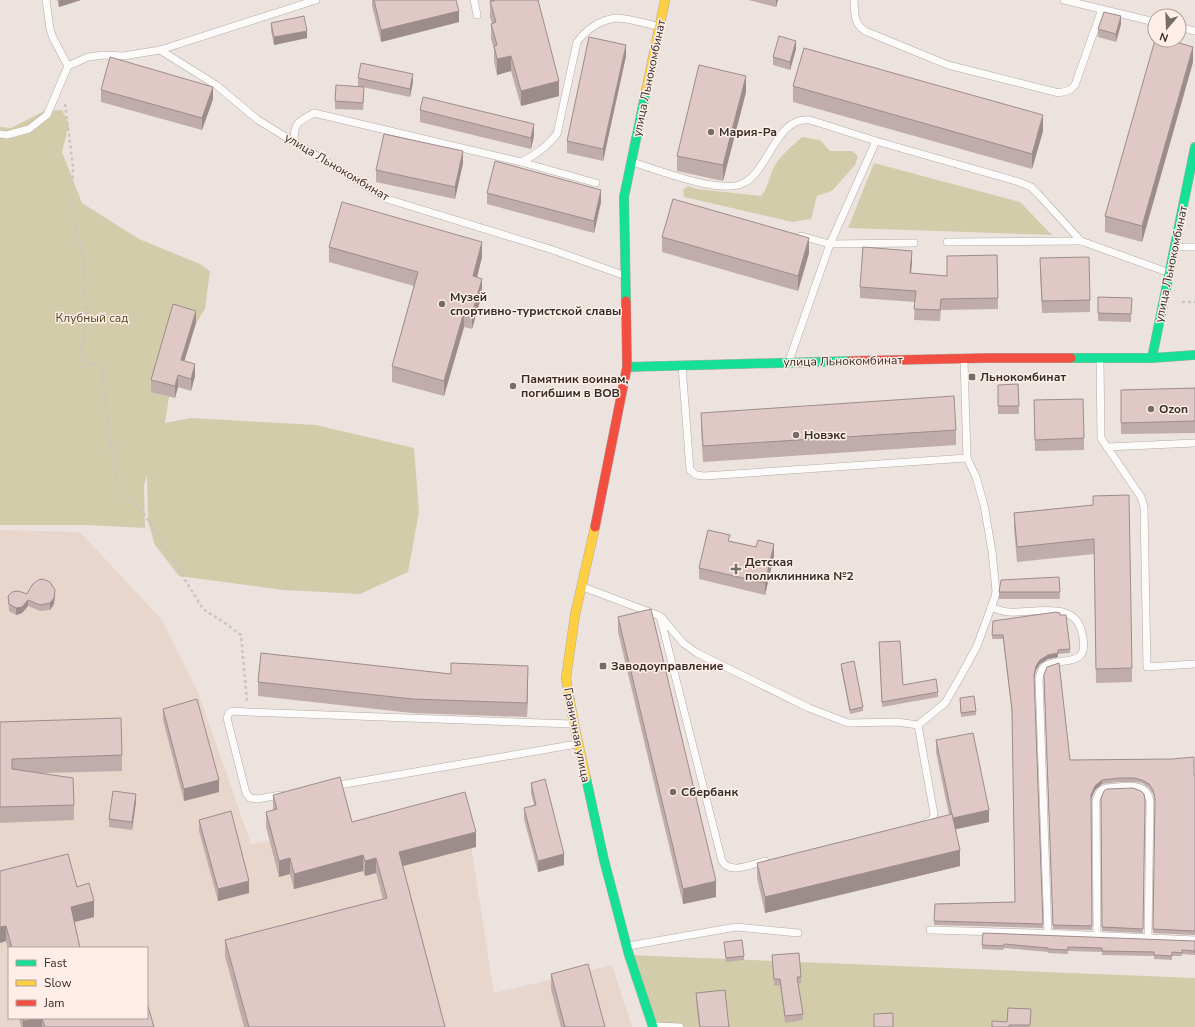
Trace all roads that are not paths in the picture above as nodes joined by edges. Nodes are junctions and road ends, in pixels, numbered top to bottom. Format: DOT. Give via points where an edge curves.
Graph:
graph roads {
  1 [pos="46,0"];
  2 [pos="316,0"];
  3 [pos="474,0"];
  4 [pos="665,0"];
  5 [pos="854,0"];
  6 [pos="1064,0"];
  7 [pos="1102,9"];
  8 [pos="477,15"];
  9 [pos="1147,20"];
  10 [pos="660,27"];
  11 [pos="160,50"];
  12 [pos="68,66"];
  13 [pos="0,134"];
  14 [pos="876,141"];
  15 [pos="294,142"];
  16 [pos="1195,147"];
  17 [pos="521,162"];
  18 [pos="631,162"];
  19 [pos="596,183"];
  20 [pos="793,234"];
  21 [pos="1082,241"];
  22 [pos="947,242"];
  23 [pos="914,243"];
  24 [pos="830,244"];
  25 [pos="1174,247"];
  26 [pos="1195,247"];
  27 [pos="1169,273"];
  28 [pos="625,276"];
  29 [pos="1195,356"];
  30 [pos="964,358"];
  31 [pos="1100,358"];
  32 [pos="1152,358"];
  33 [pos="788,363"];
  34 [pos="682,366"];
  35 [pos="627,367"];
  36 [pos="1195,443"];
  37 [pos="1107,446"];
  38 [pos="967,458"];
  39 [pos="581,587"];
  40 [pos="991,608"];
  41 [pos="660,616"];
  42 [pos="1195,664"];
  43 [pos="574,724"];
  44 [pos="918,725"];
  45 [pos="578,744"];
  46 [pos="327,787"];
  47 [pos="288,793"];
  48 [pos="915,825"];
  49 [pos="771,860"];
  50 [pos="930,930"];
  51 [pos="798,933"];
  52 [pos="1048,934"];
  53 [pos="1097,936"];
  54 [pos="1148,938"];
  55 [pos="1195,940"];
  56 [pos="626,946"];
  57 [pos="653,1026"];
  58 [pos="680,1027"];
  1 -- 12 [label="lane" via="53,38"];
  2 -- 11 [label="lane"];
  3 -- 8 [label="lane"];
  4 -- 10 [label="street, улица Льнокомбинат"];
  5 -- 7 [label="lane" via="855,18 858,26 865,31 948,65 1060,93 1070,90 1075,85"];
  6 -- 7 [label="lane"];
  7 -- 9 [label="lane"];
  10 -- 17 [label="lane" via="617,18 602,22 585,32 577,42 557,134 536,155"];
  10 -- 18 [label="street, улица Льнокомбинат"];
  11 -- 12 [label="lane" via="123,56 88,57"];
  11 -- 15 [label="lane, улица Льнокомбинат" via="216,85 258,120"];
  12 -- 13 [label="lane" via="47,115 29,129 13,134"];
  14 -- 18 [label="lane" via="810,120 797,121 782,133 751,179 740,185 726,187"];
  14 -- 21 [label="lane" via="1031,187"];
  14 -- 24 [label="lane"];
  15 -- 17 [label="lane" via="294,130 300,121 314,113"];
  15 -- 28 [label="lane, улица Льнокомбинат" via="387,199"];
  16 -- 25 [label="street, улица Льнокомбинат"];
  17 -- 19 [label="lane"];
  18 -- 28 [label="street, улица Льнокомбинат" via="624,197"];
  20 -- 24 [label="lane"];
  21 -- 22 [label="lane"];
  21 -- 27 [label="lane"];
  23 -- 24 [label="lane"];
  24 -- 33 [label="lane"];
  25 -- 26 [label="lane"];
  25 -- 27 [label="street, улица Льнокомбинат"];
  27 -- 32 [label="street, улица Льнокомбинат"];
  28 -- 35 [label="street, улица Льнокомбинат"];
  29 -- 32 [label="street, улица Льнокомбинат"];
  30 -- 31 [label="street, улица Льнокомбинат"];
  30 -- 33 [label="street, улица Льнокомбинат"];
  30 -- 38 [label="lane"];
  31 -- 32 [label="street, улица Льнокомбинат"];
  31 -- 37 [label="lane" via="1101,438"];
  33 -- 34 [label="street, улица Льнокомбинат"];
  34 -- 35 [label="street, улица Льнокомбинат"];
  34 -- 38 [label="lane" via="690,470 696,475"];
  35 -- 39 [label="street, Граничная улица"];
  36 -- 37 [label="lane"];
  37 -- 42 [label="lane" via="1141,498 1144,507 1147,666"];
  38 -- 40 [label="lane" via="984,504 992,550 996,591"];
  39 -- 41 [label="lane"];
  39 -- 43 [label="street, Граничная улица" via="566,678"];
  40 -- 44 [label="lane" via="977,646 945,703"];
  40 -- 52 [label="lane" via="1008,612 1055,610 1067,613 1079,622 1084,640 1079,657 1050,663 1041,670 1039,679"];
  41 -- 44 [label="lane" via="683,643 697,653 809,708 848,722 897,722"];
  41 -- 49 [label="lane" via="722,861 724,865 733,869"];
  43 -- 45 [label="street, Граничная улица"];
  43 -- 47 [label="lane" via="233,711 229,713 227,718 246,793 250,798 257,799"];
  44 -- 48 [label="lane" via="934,814 930,821"];
  45 -- 46 [label="lane"];
  45 -- 56 [label="street, Граничная улица"];
  50 -- 52 [label="lane"];
  51 -- 56 [label="lane" via="736,927"];
  52 -- 53 [label="lane"];
  53 -- 54 [label="lane"];
  53 -- 54 [label="lane" via="1098,794 1101,789 1106,788 1136,787 1147,791 1150,796"];
  54 -- 55 [label="lane"];
  56 -- 57 [label="street, Граничная улица"];
  57 -- 58 [label="lane"];
}
